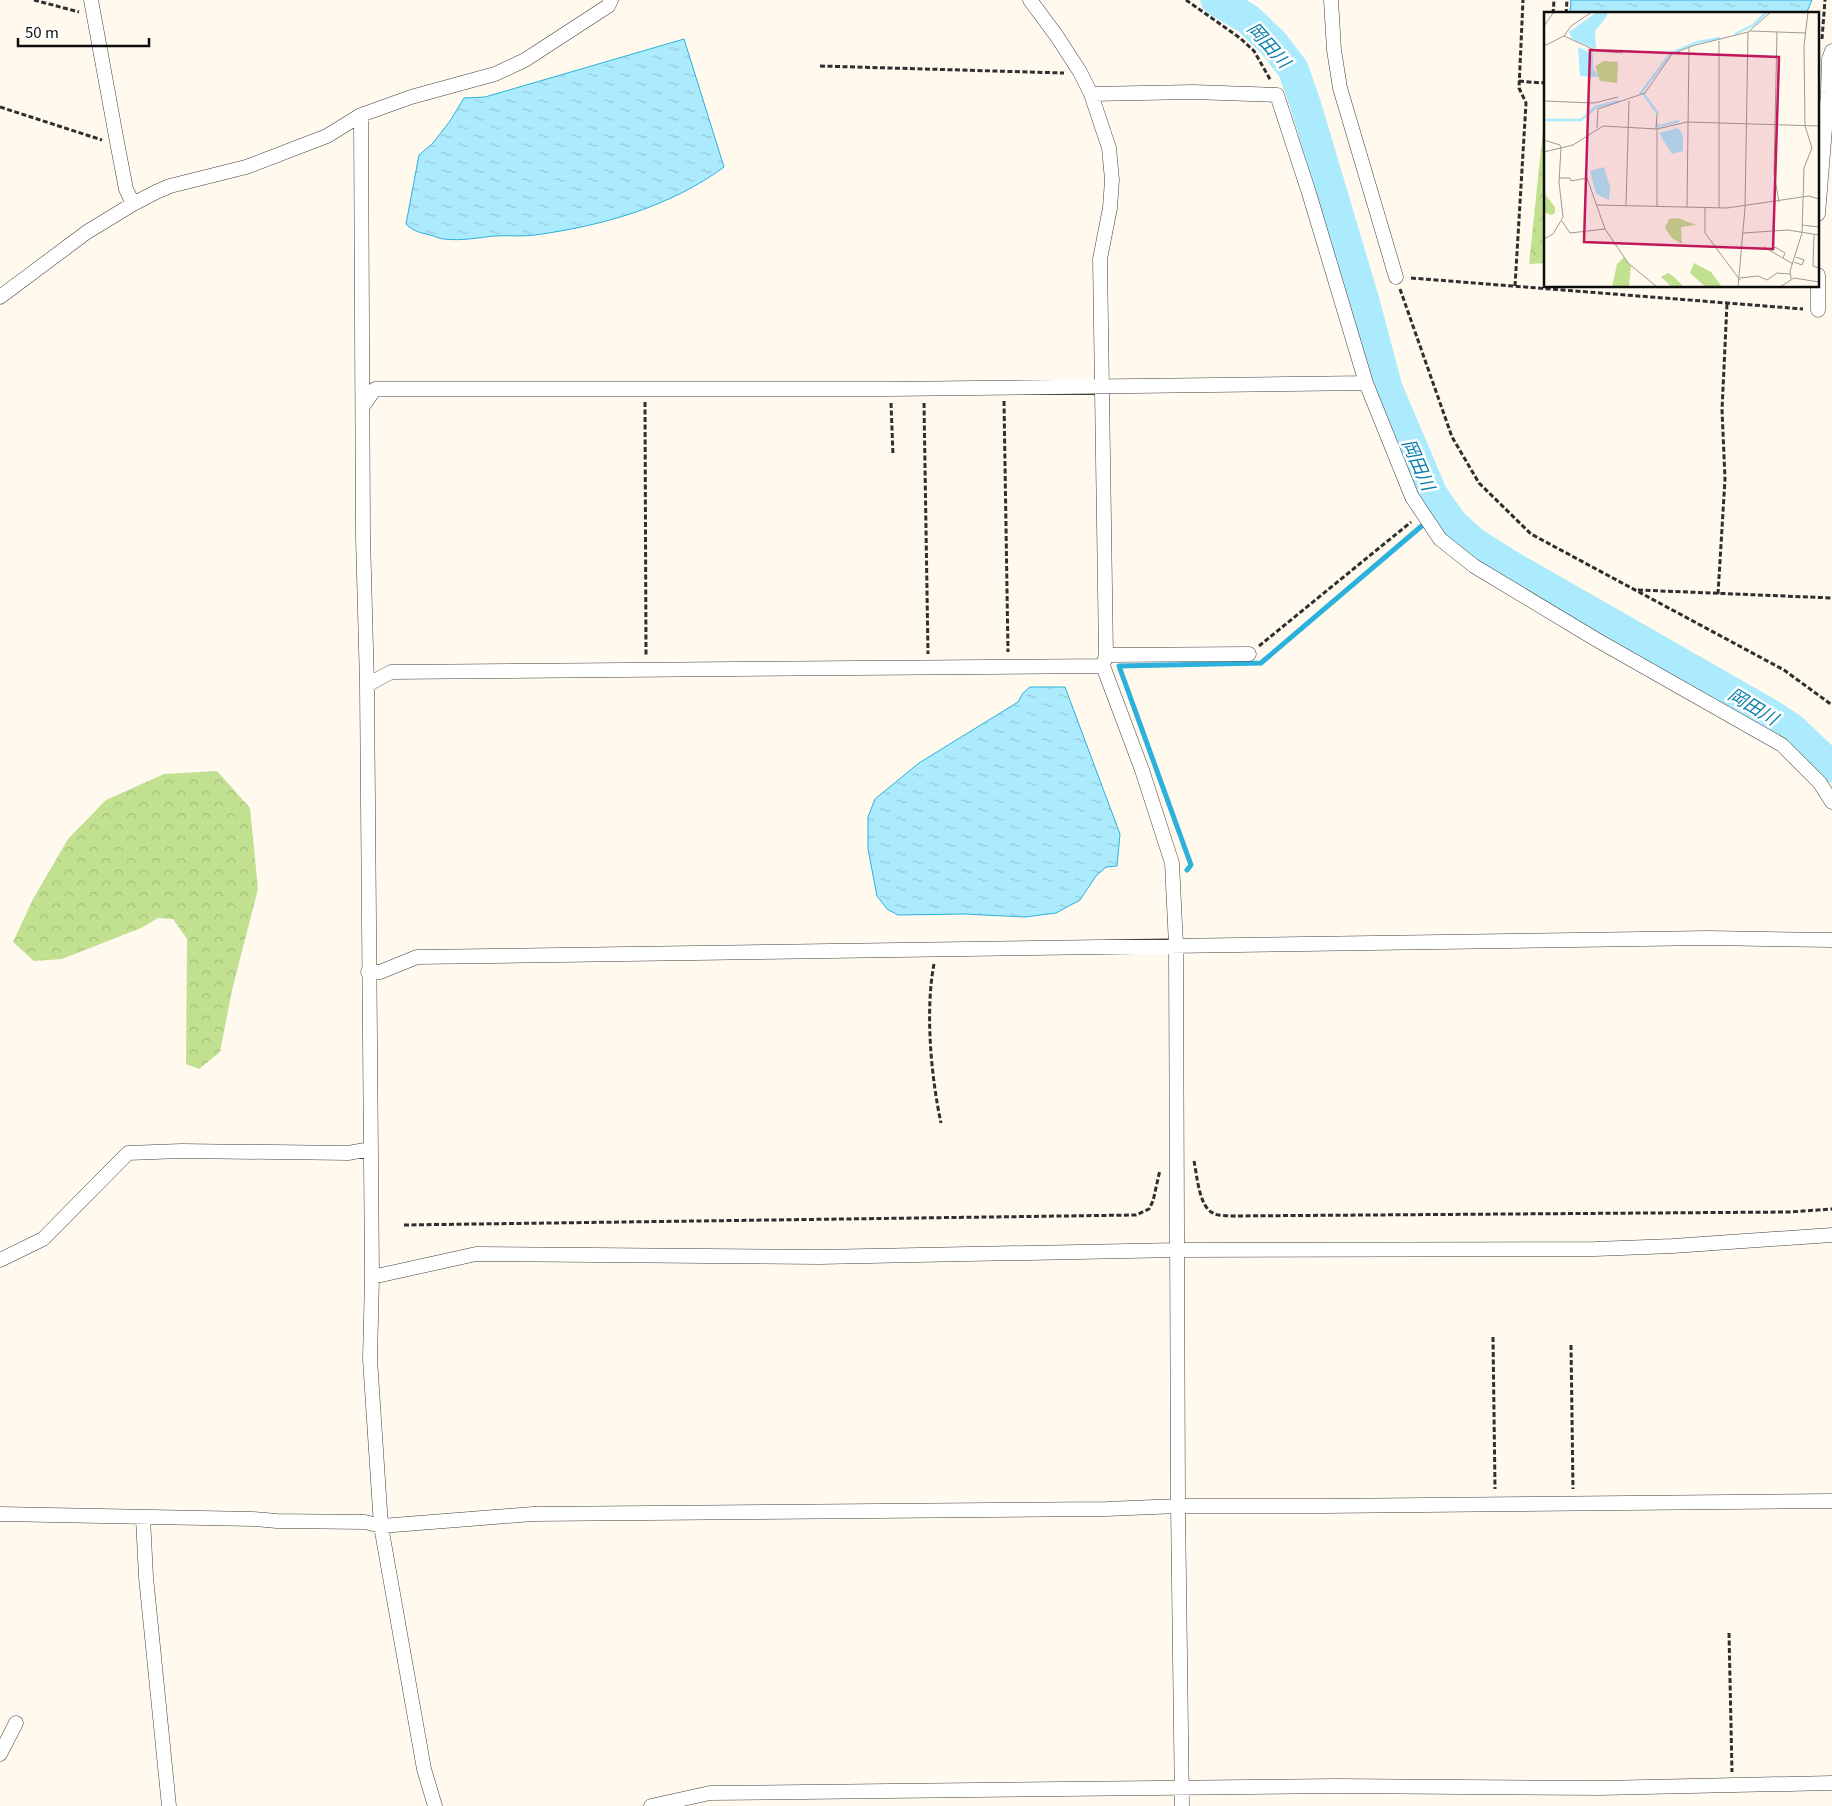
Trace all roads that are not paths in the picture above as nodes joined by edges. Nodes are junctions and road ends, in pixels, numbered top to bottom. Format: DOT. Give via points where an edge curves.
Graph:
graph roads {
  1 [pos="610,0"];
  2 [pos="1030,0"];
  3 [pos="1332,0"];
  4 [pos="92,7"];
  5 [pos="1827,47"];
  6 [pos="1091,94"];
  7 [pos="362,114"];
  8 [pos="1820,190"];
  9 [pos="132,204"];
  10 [pos="1396,277"];
  11 [pos="1818,288"];
  12 [pos="0,297"];
  13 [pos="1818,310"];
  14 [pos="1366,383"];
  15 [pos="1102,387"];
  16 [pos="363,406"];
  17 [pos="1249,654"];
  18 [pos="1105,661"];
  19 [pos="366,685"];
  20 [pos="1832,802"];
  21 [pos="1832,940"];
  22 [pos="1176,945"];
  23 [pos="368,972"];
  24 [pos="371,1149"];
  25 [pos="1832,1235"];
  26 [pos="1178,1250"];
  27 [pos="0,1260"];
  28 [pos="372,1277"];
  29 [pos="1832,1501"];
  30 [pos="1178,1506"];
  31 [pos="0,1514"];
  32 [pos="142,1518"];
  33 [pos="381,1526"];
  34 [pos="16,1723"];
  35 [pos="0,1754"];
  36 [pos="1832,1783"];
  37 [pos="1182,1787"];
  38 [pos="169,1806"];
  39 [pos="435,1806"];
  40 [pos="651,1806"];
  41 [pos="1182,1806"];
  1 -- 7 [label="street" via="608,6 518,64 495,74"];
  2 -- 6 [label="street" via="1078,68"];
  3 -- 10 [label="street" via="1334,50 1340,88"];
  4 -- 9 [label="street" via="126,189"];
  5 -- 8 [label="street" via="1828,92"];
  6 -- 14 [label="street" via="1193,92 1277,95"];
  6 -- 15 [label="street" via="1109,148 1112,180 1100,259"];
  7 -- 9 [label="street" via="312,142 232,171 170,186"];
  7 -- 16 [label="street"];
  9 -- 12 [label="street"];
  11 -- 13 [label="street"];
  14 -- 15 [label="street"];
  14 -- 20 [label="street" via="1412,498 1440,539 1474,566 1782,745 1820,783"];
  15 -- 16 [label="street" via="375,389"];
  15 -- 18 [label="street"];
  16 -- 19 [label="street"];
  17 -- 18 [label="street"];
  18 -- 19 [label="street" via="1008,668 391,672"];
  18 -- 22 [label="street" via="1172,863"];
  19 -- 23 [label="street"];
  21 -- 22 [label="street" via="1708,938"];
  22 -- 23 [label="street" via="417,957 380,972"];
  22 -- 26 [label="street"];
  23 -- 24 [label="street"];
  24 -- 27 [label="street" via="348,1153 128,1153 43,1239"];
  24 -- 28 [label="street"];
  25 -- 26 [label="street" via="1595,1249"];
  26 -- 28 [label="street" via="819,1257 476,1254"];
  26 -- 30 [label="street"];
  28 -- 33 [label="street" via="370,1359"];
  29 -- 30 [label="street"];
  30 -- 33 [label="street" via="533,1514"];
  30 -- 37 [label="street"];
  31 -- 32 [label="street"];
  32 -- 33 [label="street" via="364,1522"];
  32 -- 38 [label="street"];
  33 -- 39 [label="street" via="424,1769"];
  34 -- 35 [label="street"];
  36 -- 37 [label="street" via="1600,1788"];
  37 -- 40 [label="street" via="710,1792"];
  37 -- 41 [label="street"];
}
